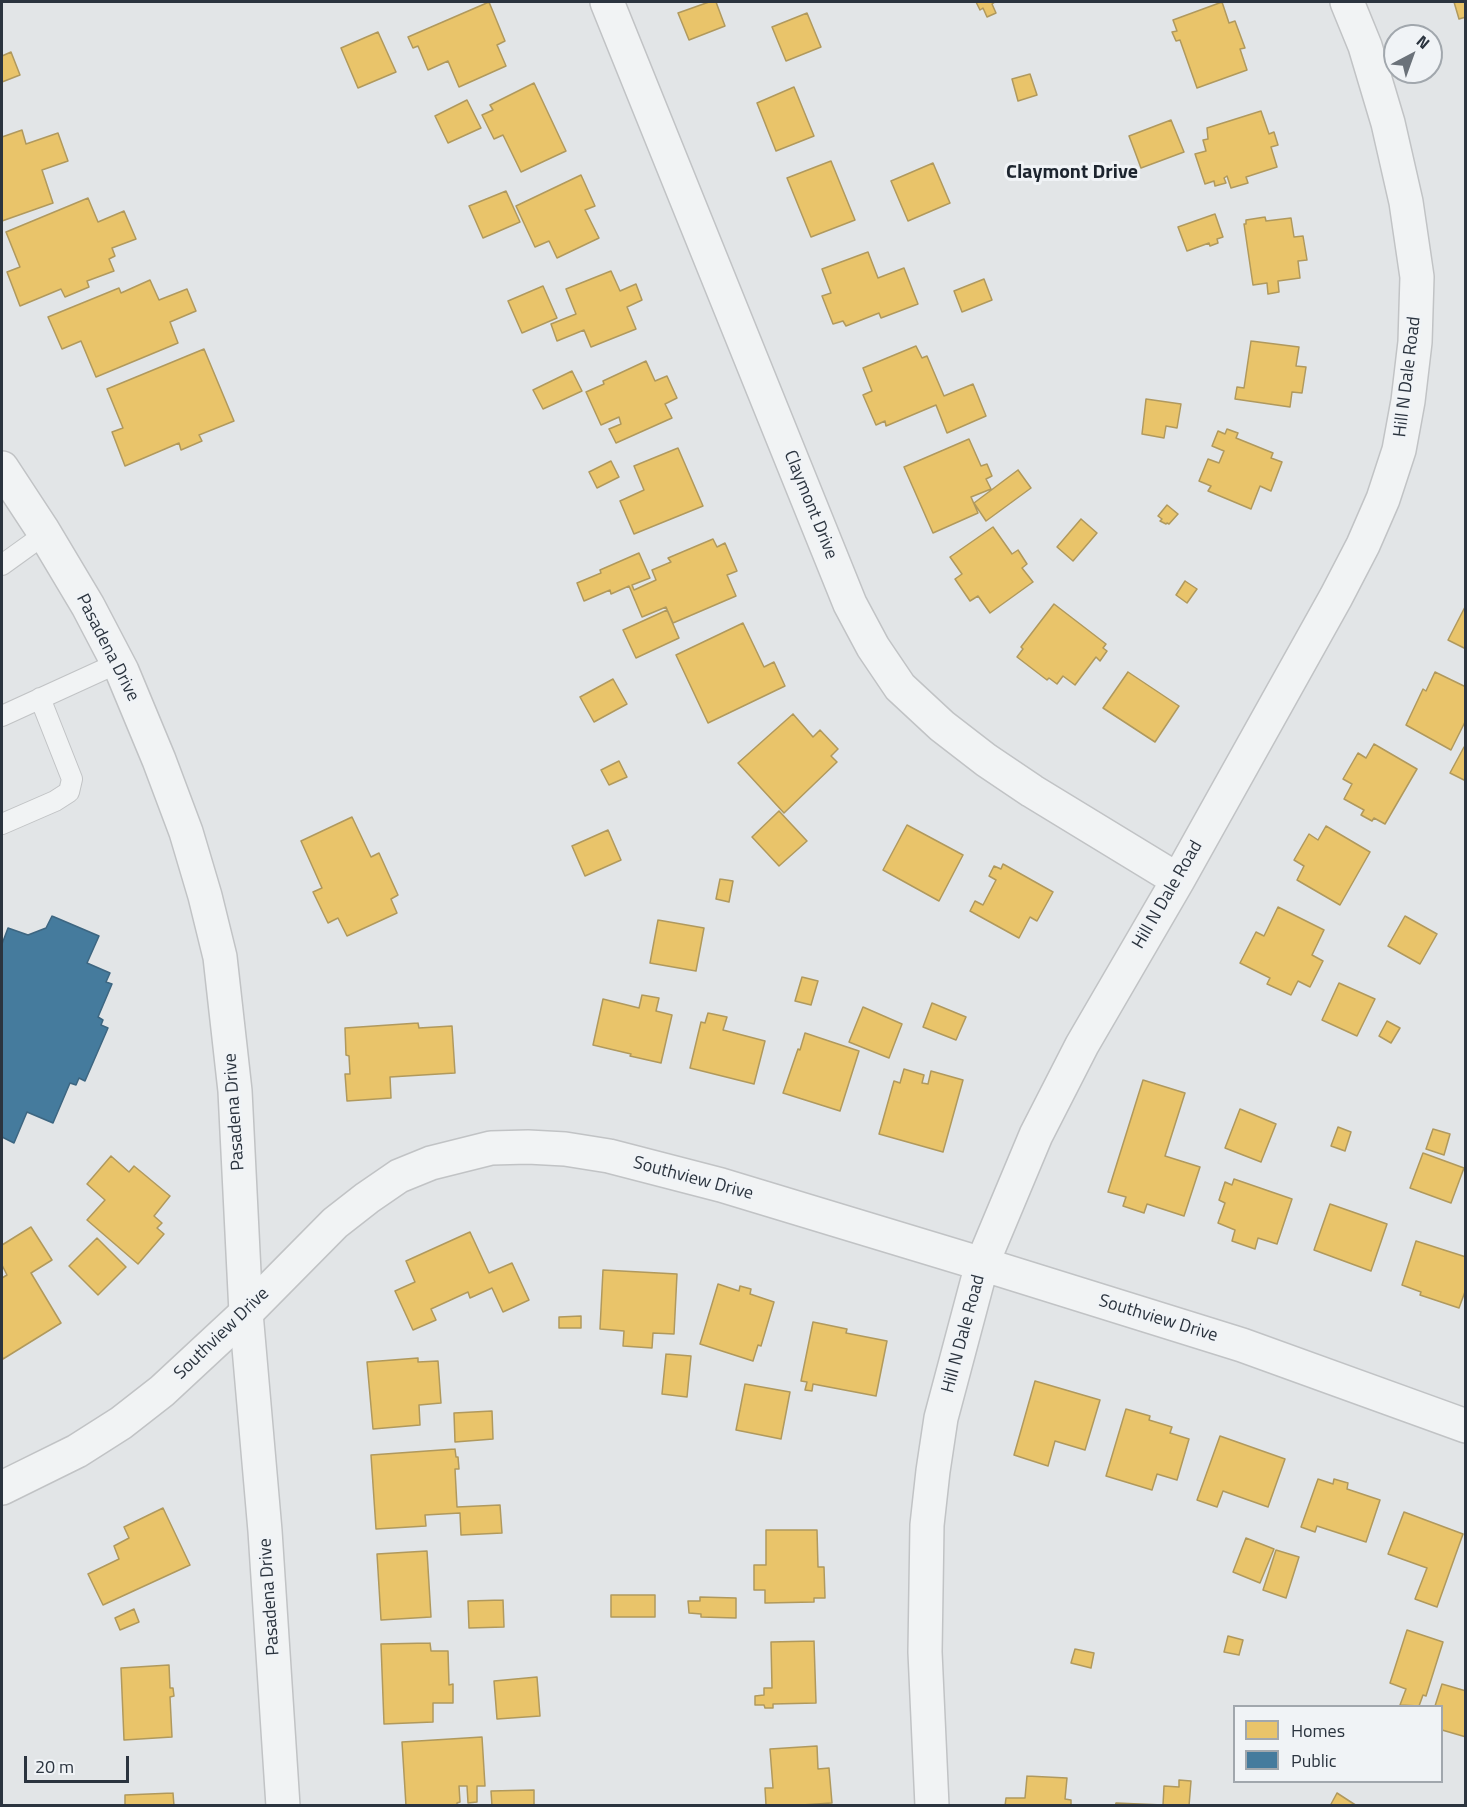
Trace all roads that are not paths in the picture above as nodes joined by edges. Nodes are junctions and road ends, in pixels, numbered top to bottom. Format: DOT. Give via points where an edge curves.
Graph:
graph roads {
  1 [pos="607,2"];
  2 [pos="1347,2"];
  3 [pos="2,468"];
  4 [pos="45,534"];
  5 [pos="2,565"];
  6 [pos="118,663"];
  7 [pos="40,698"];
  8 [pos="2,716"];
  9 [pos="2,824"];
  10 [pos="1178,879"];
  11 [pos="982,1264"];
  12 [pos="246,1313"];
  13 [pos="1466,1426"];
  14 [pos="2,1488"];
  15 [pos="283,1806"];
  16 [pos="932,1806"];
  1 -- 10 [label="street, Claymont Drive" via="850,604 873,647 900,687 986,760"];
  2 -- 10 [label="street, Hill N Dale Road" via="1388,123 1406,202 1417,277 1415,342 1399,450 1358,555"];
  3 -- 4 [label="street, Pasadena Drive"];
  4 -- 5 [label="lane"];
  4 -- 6 [label="street, Pasadena Drive"];
  6 -- 7 [label="lane"];
  6 -- 12 [label="street, Pasadena Drive" via="186,832 220,957 235,1091"];
  7 -- 8 [label="lane"];
  7 -- 9 [label="lane" via="72,779 69,792"];
  10 -- 11 [label="street, Hill N Dale Road" via="1082,1045 1036,1135"];
  11 -- 12 [label="street, Southview Drive" via="721,1185 609,1156 565,1149 491,1149 431,1163 399,1176 335,1223"];
  11 -- 13 [label="street, Southview Drive" via="1242,1345"];
  11 -- 16 [label="street, Hill N Dale Road" via="941,1418 927,1525 924,1652"];
  12 -- 14 [label="street, Southview Drive" via="162,1391 121,1423 77,1451"];
  12 -- 15 [label="street, Pasadena Drive"];
}
